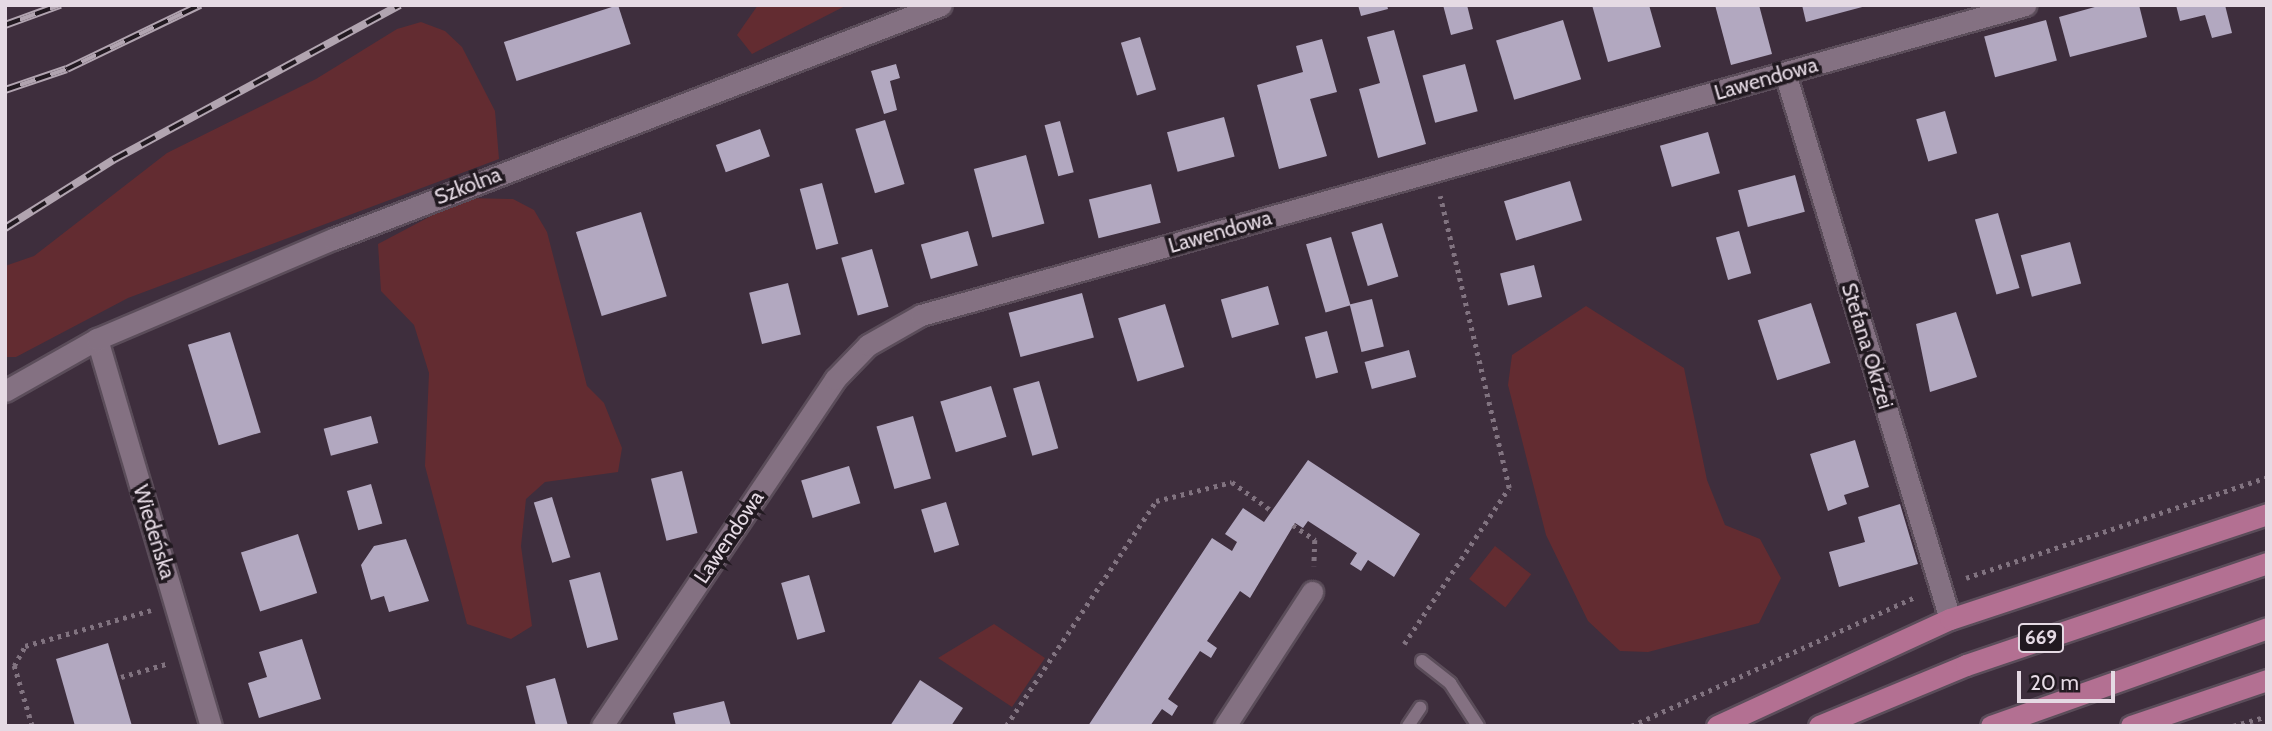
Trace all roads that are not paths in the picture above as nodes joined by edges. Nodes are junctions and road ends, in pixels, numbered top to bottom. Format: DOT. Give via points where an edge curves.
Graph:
graph roads {
  1 [pos="941,5"];
  2 [pos="2025,5"];
  3 [pos="1785,74"];
  4 [pos="97,339"];
  5 [pos="5,391"];
  6 [pos="2267,514"];
  7 [pos="2267,563"];
  8 [pos="1312,592"];
  9 [pos="1950,619"];
  10 [pos="2267,628"];
  11 [pos="1422,661"];
  12 [pos="2267,680"];
  13 [pos="1420,708"];
  14 [pos="211,726"];
  15 [pos="603,726"];
  16 [pos="1225,726"];
  17 [pos="1408,726"];
  18 [pos="1478,726"];
  19 [pos="1717,726"];
  20 [pos="1819,726"];
  21 [pos="1991,726"];
  22 [pos="2131,726"];
  1 -- 4 [label="street, Szkolna" via="333,239"];
  2 -- 3 [label="street, Lawendowa"];
  3 -- 9 [label="street, Stefana Okrzei"];
  3 -- 15 [label="street, Lawendowa" via="921,315 868,345 835,379"];
  4 -- 5 [label="street, Szkolna"];
  4 -- 14 [label="street, Wiedeńska"];
  6 -- 9 [label="main road"];
  7 -- 20 [label="main road, 669" via="1966,665"];
  8 -- 16 [label="street"];
  9 -- 19 [label="main road"];
  10 -- 21 [label="main road"];
  11 -- 18 [label="lane" via="1450,683"];
  12 -- 22 [label="main road"];
  13 -- 17 [label="lane"];
}
